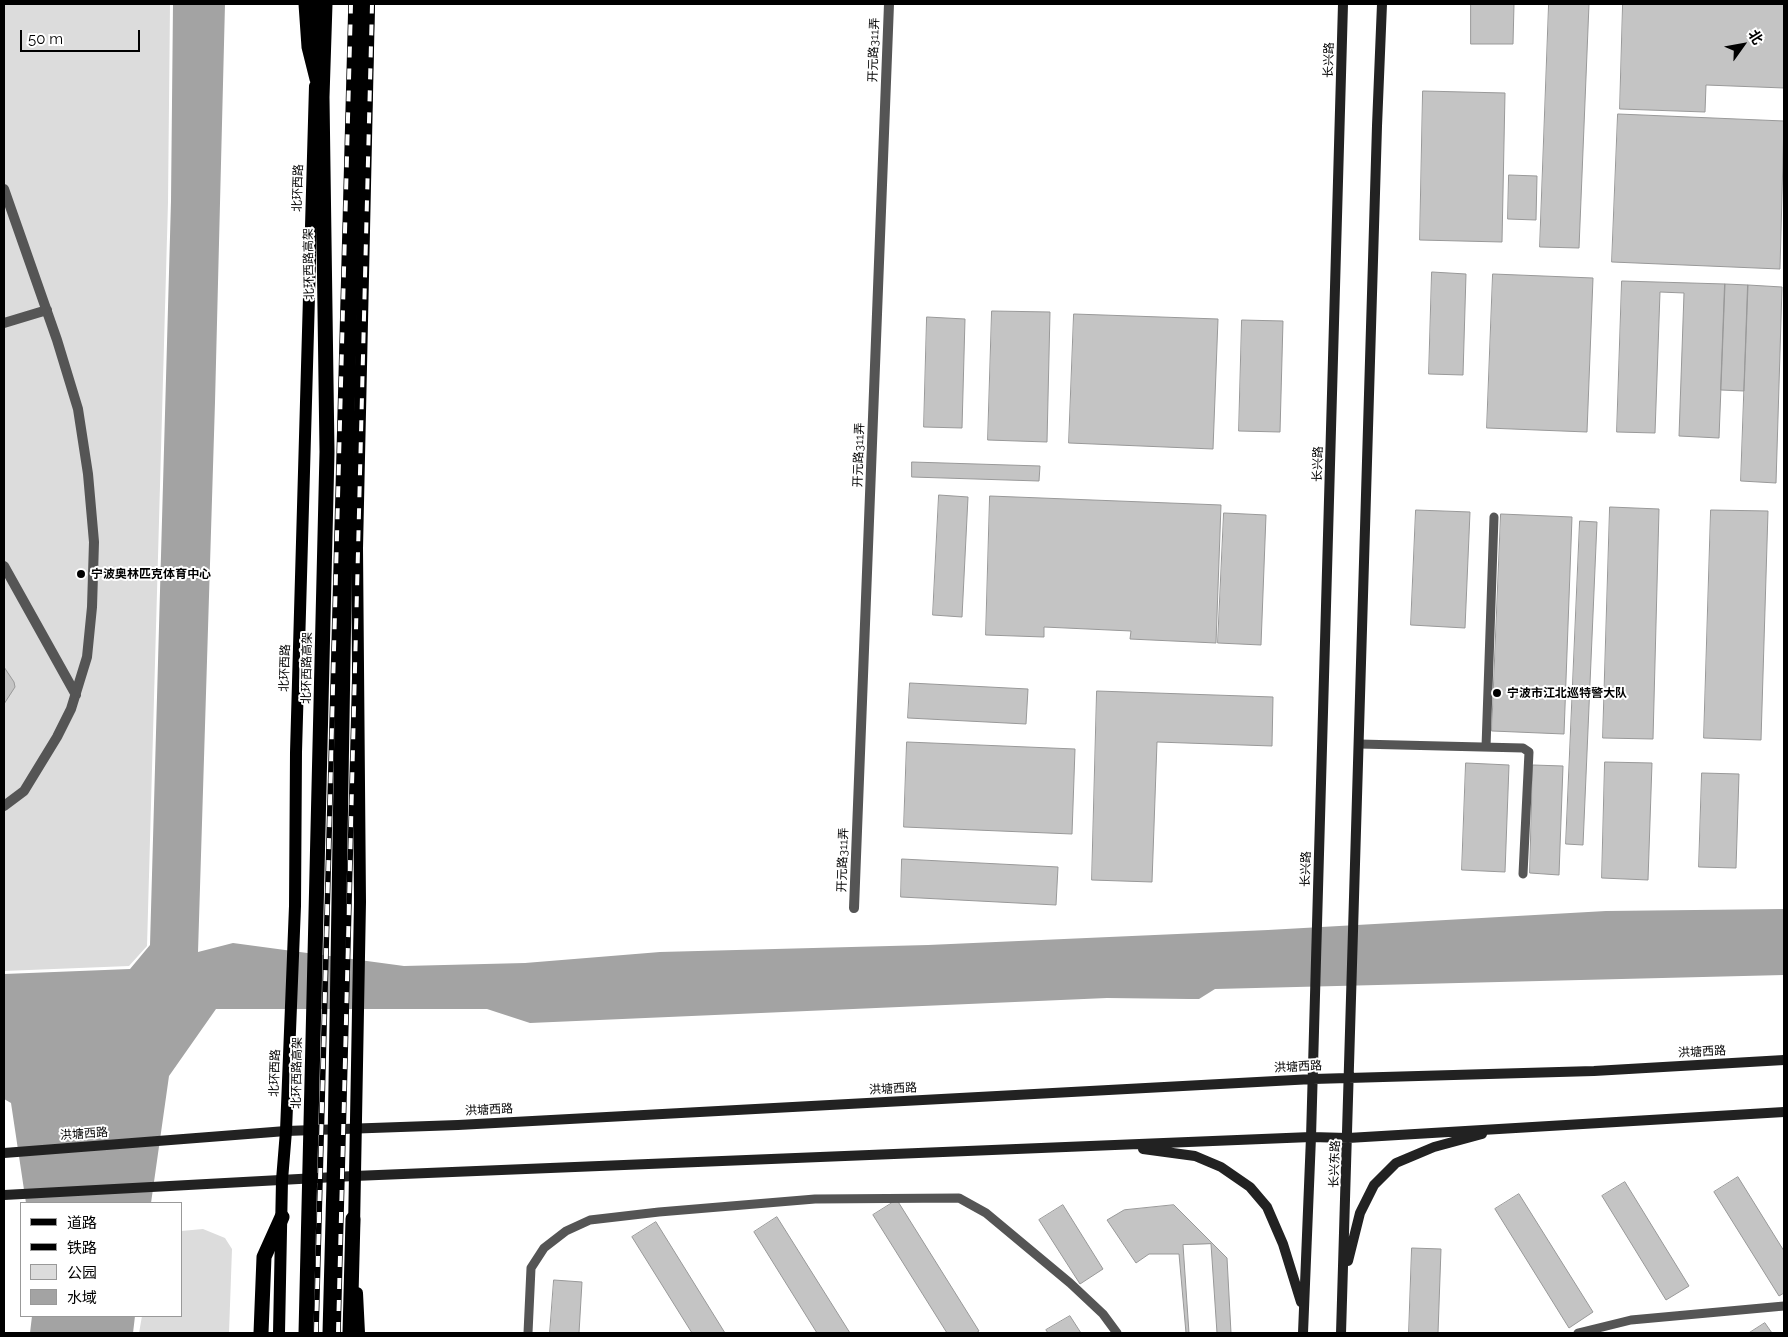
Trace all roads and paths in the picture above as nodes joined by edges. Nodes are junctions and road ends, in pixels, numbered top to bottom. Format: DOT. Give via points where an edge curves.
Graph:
graph roads {
  1 [pos="306,4"];
  2 [pos="317,4"];
  3 [pos="325,4"];
  4 [pos="357,4"];
  5 [pos="369,4"];
  6 [pos="889,4"];
  7 [pos="1343,4"];
  8 [pos="1382,4"];
  9 [pos="322,97"];
  10 [pos="4,190"];
  11 [pos="46,310"];
  12 [pos="4,323"];
  13 [pos="1494,518"];
  14 [pos="4,566"];
  15 [pos="76,695"];
  16 [pos="1359,744"];
  17 [pos="1486,747"];
  18 [pos="4,806"];
  19 [pos="1524,874"];
  20 [pos="854,908"];
  21 [pos="1315,996"];
  22 [pos="1784,1060"];
  23 [pos="1350,1078"];
  24 [pos="1312,1079"];
  25 [pos="1784,1112"];
  26 [pos="1505,1128"];
  27 [pos="355,1129"];
  28 [pos="286,1131"];
  29 [pos="1311,1137"];
  30 [pos="1348,1138"];
  31 [pos="1117,1145"];
  32 [pos="4,1153"];
  33 [pos="354,1176"];
  34 [pos="282,1180"];
  35 [pos="4,1195"];
  36 [pos="282,1217"];
  37 [pos="353,1219"];
  38 [pos="1343,1280"];
  39 [pos="1784,1306"];
  40 [pos="1304,1310"];
  41 [pos="261,1333"];
  42 [pos="278,1333"];
  43 [pos="306,1333"];
  44 [pos="330,1333"];
  45 [pos="350,1333"];
  46 [pos="359,1333"];
  47 [pos="528,1333"];
  48 [pos="1117,1333"];
  49 [pos="1302,1333"];
  50 [pos="1341,1333"];
  51 [pos="1578,1333"];
  1 -- 9 [label="highway" via="309,47"];
  2 -- 28 [label="main road, 北环西路"];
  3 -- 9 [label="highway, 北环西路高架"];
  4 -- 44 [label="highway"];
  5 -- 27 [label="main road" via="357,548 360,902"];
  6 -- 20 [label="street, 开元路311弄"];
  7 -- 21 [label="main road, 长兴路"];
  8 -- 16 [label="main road"];
  9 -- 43 [label="highway, 北环西路高架" via="327,452"];
  10 -- 11 [label="street"];
  11 -- 12 [label="street"];
  11 -- 15 [label="street" via="78,409 94,542 88,649"];
  13 -- 17 [label="lane"];
  14 -- 15 [label="street"];
  15 -- 18 [label="street" via="57,737 24,791"];
  16 -- 17 [label="lane"];
  16 -- 23 [label="main road, 长兴东路"];
  17 -- 19 [label="lane" via="1523,748 1529,752"];
  21 -- 24 [label="main road, 长兴东路"];
  22 -- 23 [label="main road, 洪塘西路" via="1594,1071"];
  23 -- 24 [label="main road, 洪塘西路"];
  23 -- 30 [label="main road, 长兴东路"];
  24 -- 27 [label="main road, 洪塘西路"];
  24 -- 29 [label="main road, 长兴东路"];
  25 -- 26 [label="main road"];
  26 -- 30 [label="main road"];
  26 -- 38 [label="main road" via="1434,1147 1396,1163 1374,1185 1360,1213"];
  27 -- 28 [label="main road, 洪塘西路"];
  27 -- 33 [label="main road"];
  28 -- 32 [label="main road, 洪塘西路"];
  28 -- 34 [label="main road, 北环西路"];
  29 -- 30 [label="main road"];
  29 -- 31 [label="main road"];
  29 -- 40 [label="main road, 长兴东路"];
  30 -- 38 [label="main road, 长兴东路"];
  31 -- 33 [label="main road"];
  31 -- 40 [label="main road" via="1195,1156 1221,1167 1250,1187 1267,1208 1283,1244"];
  33 -- 34 [label="main road"];
  33 -- 37 [label="main road"];
  34 -- 35 [label="main road"];
  34 -- 36 [label="main road, 北环西路"];
  36 -- 41 [label="highway" via="264,1258"];
  36 -- 42 [label="main road, 北环西路"];
  37 -- 45 [label="highway"];
  37 -- 46 [label="main road"];
  38 -- 50 [label="main road, 长兴东路"];
  39 -- 51 [label="lane" via="1631,1320"];
  40 -- 49 [label="main road, 长兴东路"];
  47 -- 48 [label="lane" via="531,1268 544,1248 566,1231 590,1220 815,1199 959,1198 986,1213 1070,1283 1104,1314"];
}
